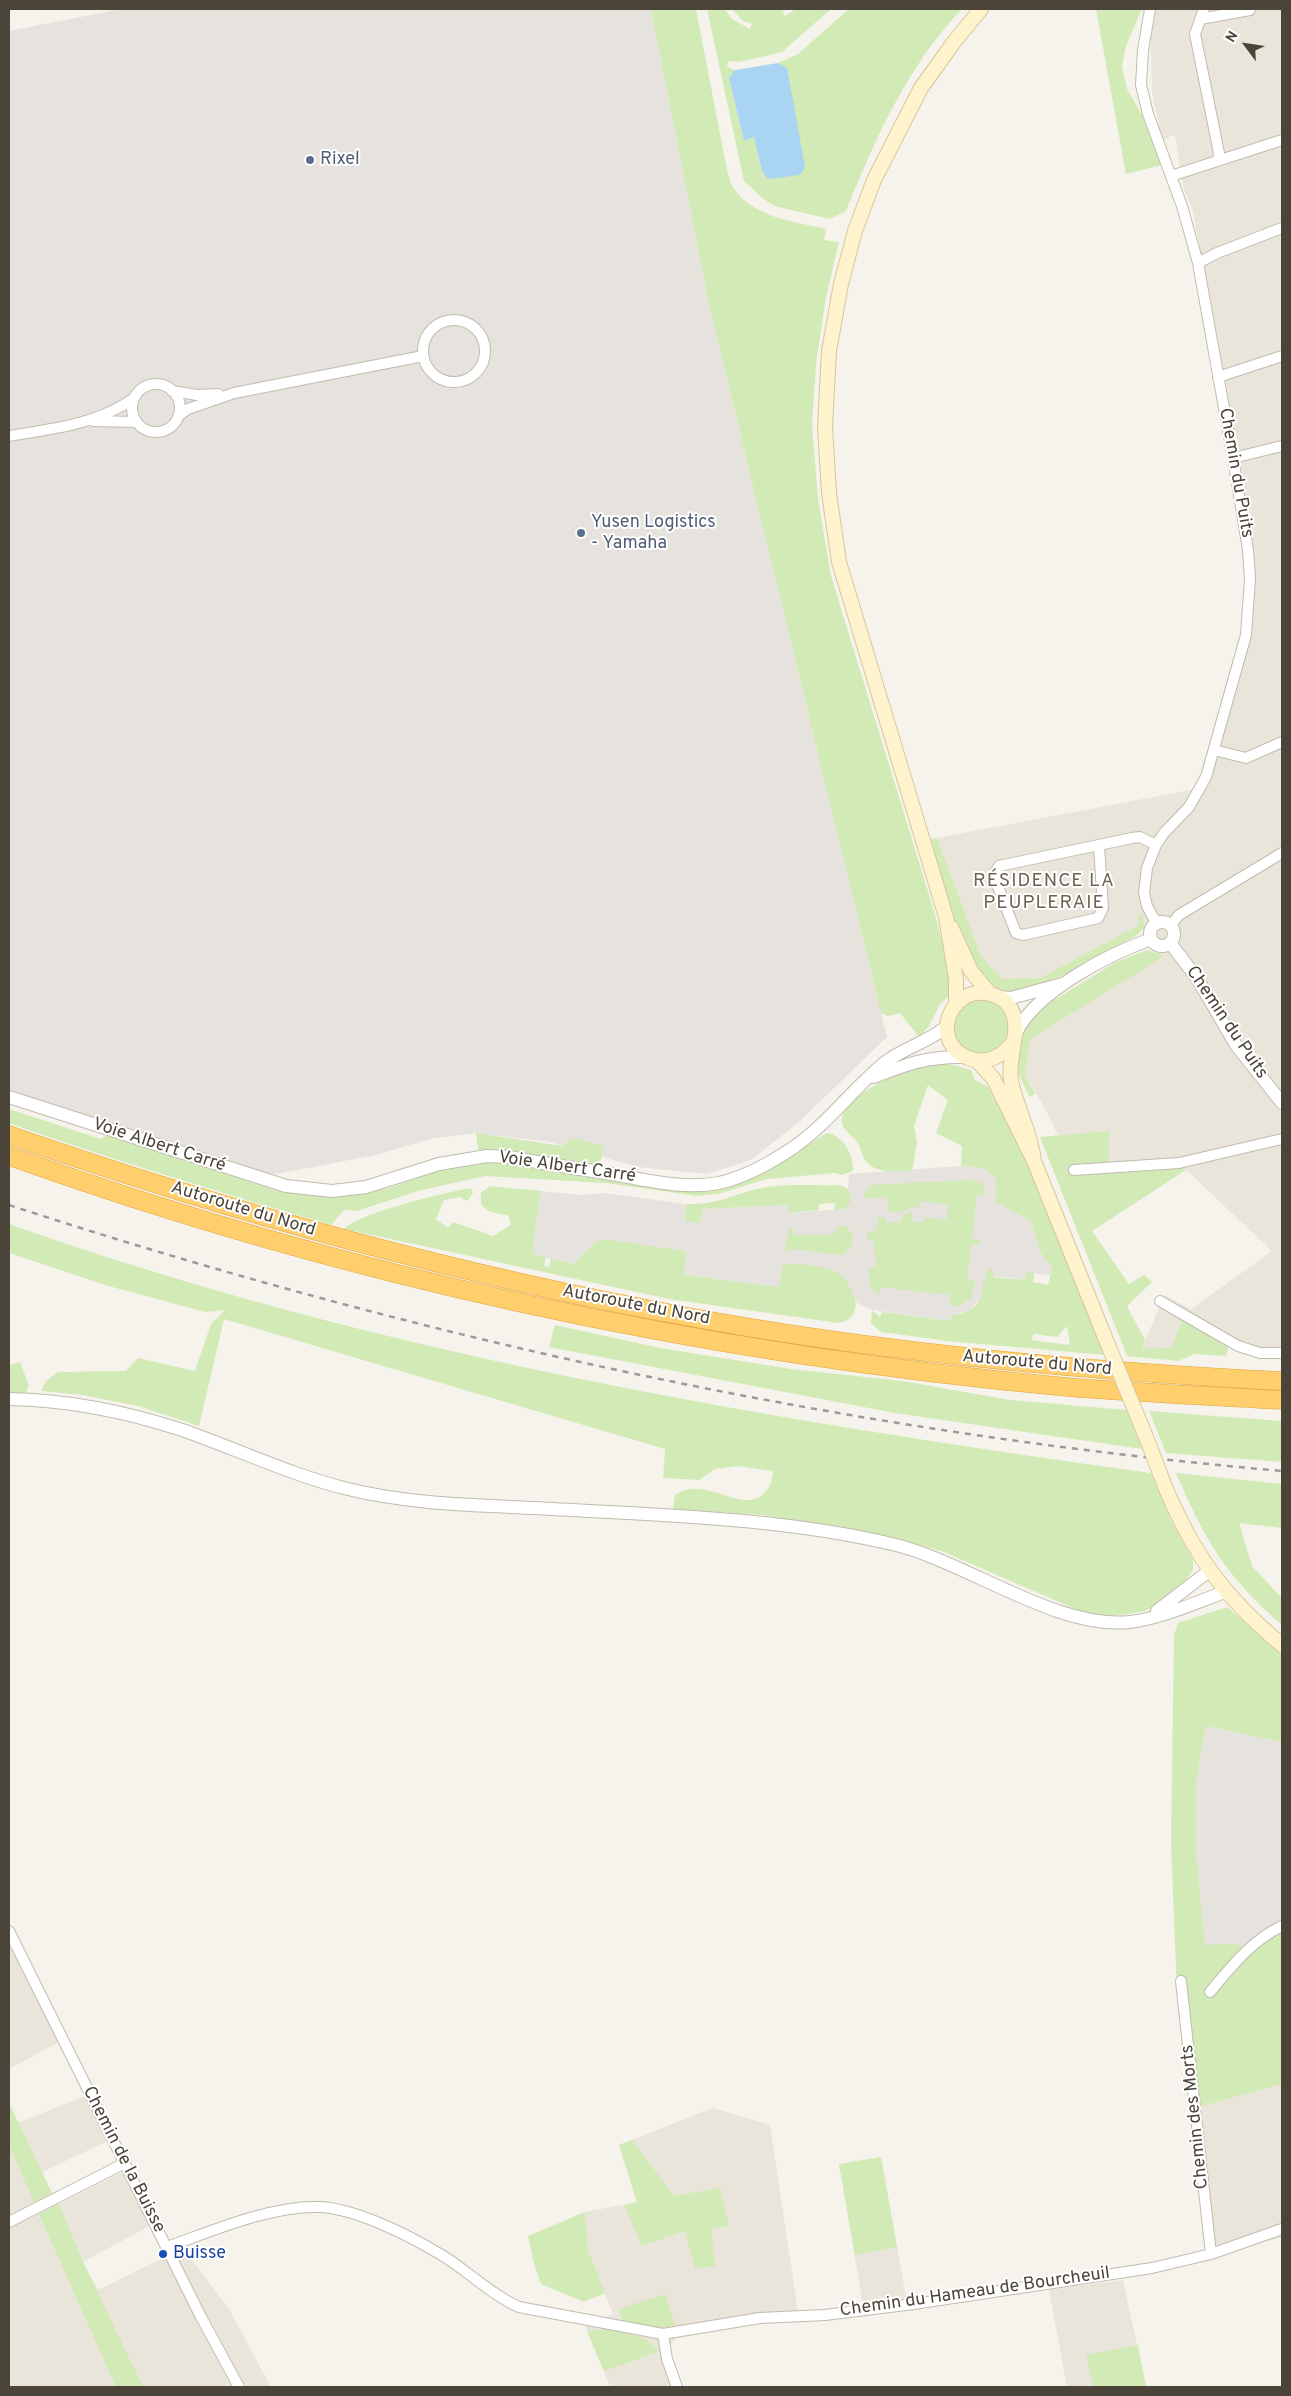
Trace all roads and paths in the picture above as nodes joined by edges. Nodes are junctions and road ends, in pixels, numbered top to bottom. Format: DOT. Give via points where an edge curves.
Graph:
graph roads {
  1 [pos="981,9"];
  2 [pos="1150,9"];
  3 [pos="1204,9"];
  4 [pos="1250,10"];
  5 [pos="1200,19"];
  6 [pos="1282,140"];
  7 [pos="1218,160"];
  8 [pos="1171,176"];
  9 [pos="1282,228"];
  10 [pos="1198,263"];
  11 [pos="423,356"];
  12 [pos="1282,356"];
  13 [pos="1218,377"];
  14 [pos="172,391"];
  15 [pos="234,393"];
  16 [pos="134,398"];
  17 [pos="178,416"];
  18 [pos="87,421"];
  19 [pos="137,422"];
  20 [pos="9,436"];
  21 [pos="1282,446"];
  22 [pos="1233,458"];
  23 [pos="1282,742"];
  24 [pos="1214,750"];
  25 [pos="1098,845"];
  26 [pos="1156,845"];
  27 [pos="1282,853"];
  28 [pos="946,917"];
  29 [pos="1156,923"];
  30 [pos="1171,925"];
  31 [pos="1151,939"];
  32 [pos="1170,943"];
  33 [pos="1064,983"];
  34 [pos="994,995"];
  35 [pos="956,1005"];
  36 [pos="948,1026"];
  37 [pos="1014,1038"];
  38 [pos="971,1059"];
  39 [pos="869,1079"];
  40 [pos="9,1097"];
  41 [pos="1282,1103"];
  42 [pos="9,1135"];
  43 [pos="1282,1139"];
  44 [pos="9,1156"];
  45 [pos="1034,1161"];
  46 [pos="1074,1170"];
  47 [pos="1160,1301"];
  48 [pos="1282,1353"];
  49 [pos="1282,1381"];
  50 [pos="9,1399"];
  51 [pos="1282,1400"];
  52 [pos="1209,1572"];
  53 [pos="1225,1592"];
  54 [pos="1144,1620"];
  55 [pos="1282,1645"];
  56 [pos="1282,1926"];
  57 [pos="9,1931"];
  58 [pos="1180,1981"];
  59 [pos="1210,1992"];
  60 [pos="124,2163"];
  61 [pos="9,2222"];
  62 [pos="1282,2229"];
  63 [pos="167,2247"];
  64 [pos="1211,2254"];
  65 [pos="663,2334"];
  66 [pos="239,2387"];
  67 [pos="678,2387"];
  1 -- 28 [label="main road" via="921,88 874,180 855,231 829,351 825,428 829,493 839,562"];
  2 -- 8 [label="street, Chemin du Puits" via="1141,86"];
  3 -- 5 [label="street"];
  4 -- 5 [label="street"];
  5 -- 7 [label="street" via="1195,34"];
  6 -- 7 [label="street"];
  7 -- 8 [label="street"];
  8 -- 10 [label="street, Chemin du Puits"];
  9 -- 10 [label="street"];
  10 -- 13 [label="street, Chemin du Puits"];
  11 -- 11 [label="street" via="426,366 435,376 460,382 468,379 482,365 484,344 475,327 466,321 445,320 430,330 424,340"];
  11 -- 15 [label="street"];
  12 -- 13 [label="street"];
  13 -- 22 [label="street, Chemin du Puits"];
  14 -- 15 [label="street" via="197,395"];
  14 -- 16 [label="street" via="161,384 151,384"];
  14 -- 17 [label="street" via="178,401"];
  15 -- 17 [label="street" via="188,409"];
  16 -- 18 [label="street" via="121,408"];
  16 -- 19 [label="street" via="132,408"];
  17 -- 19 [label="street" via="167,428 158,431 145,429"];
  18 -- 19 [label="street"];
  18 -- 20 [label="street"];
  21 -- 22 [label="street"];
  22 -- 24 [label="street, Chemin du Puits" via="1248,550 1250,610"];
  23 -- 24 [label="street" via="1246,758"];
  24 -- 26 [label="street, Chemin du Puits" via="1195,798"];
  25 -- 25 [label="street" via="999,866 995,879 1016,933 1023,935 1098,918 1103,908"];
  25 -- 26 [label="street" via="1140,838"];
  26 -- 29 [label="street, Chemin du Puits" via="1147,868 1144,893"];
  27 -- 30 [label="street" via="1185,912"];
  28 -- 34 [label="main road" via="971,971"];
  28 -- 35 [label="main road" via="956,979"];
  29 -- 30 [label="street" via="1164,921"];
  29 -- 31 [label="street" via="1151,930"];
  30 -- 32 [label="street" via="1174,936"];
  31 -- 32 [label="street" via="1162,947"];
  31 -- 33 [label="street" via="1128,947"];
  32 -- 41 [label="street, Chemin du Puits" via="1197,978 1236,1045"];
  33 -- 34 [label="street" via="1011,998"];
  33 -- 37 [label="street" via="1023,1018"];
  34 -- 35 [label="main road" via="975,994"];
  34 -- 37 [label="main road" via="1012,1012"];
  35 -- 36 [label="main road"];
  36 -- 38 [label="main road" via="950,1040"];
  36 -- 39 [label="street, Voie Albert Carré" via="930,1039 895,1055"];
  37 -- 38 [label="main road" via="1007,1051 998,1057"];
  37 -- 45 [label="main road" via="1011,1082 1032,1141"];
  38 -- 39 [label="street, Voie Albert Carré" via="936,1057 919,1060"];
  38 -- 45 [label="main road" via="994,1078"];
  39 -- 40 [label="street, Voie Albert Carré" via="795,1146 738,1177 706,1184 644,1179 487,1156 439,1164 366,1187 332,1191 286,1186"];
  42 -- 49 [label="highway, Autoroute du Nord" via="203,1199 322,1234 466,1271 685,1317 858,1344 1000,1361"];
  43 -- 46 [label="street" via="1179,1163"];
  44 -- 51 [label="highway, Autoroute du Nord" via="204,1221 327,1256 461,1290 604,1320 746,1346 951,1375 1069,1387"];
  45 -- 52 [label="main road, bridge" via="1164,1484"];
  47 -- 48 [label="street" via="1238,1346 1260,1353"];
  50 -- 54 [label="street" via="36,1400 133,1416 325,1483 400,1499 733,1519 869,1540 923,1553 1070,1615 1115,1623"];
  52 -- 53 [label="main road"];
  52 -- 54 [label="street"];
  53 -- 54 [label="street"];
  53 -- 55 [label="main road"];
  56 -- 59 [label="street" via="1256,1941"];
  57 -- 60 [label="street, Chemin de la Buisse"];
  58 -- 64 [label="street, Chemin des Morts"];
  60 -- 61 [label="street"];
  60 -- 63 [label="street, Chemin de la Buisse"];
  62 -- 64 [label="street, Chemin du Hameau de Bourcheuil"];
  63 -- 65 [label="street, Chemin du Hameau de Bourcheuil" via="276,2212 309,2207 339,2209 389,2228 438,2253 500,2297 519,2306"];
  63 -- 66 [label="street, Chemin de la Buisse"];
  64 -- 65 [label="street, Chemin du Hameau de Bourcheuil" via="1152,2268 914,2304 825,2315 760,2318"];
  65 -- 67 [label="street" via="667,2359"];
}
